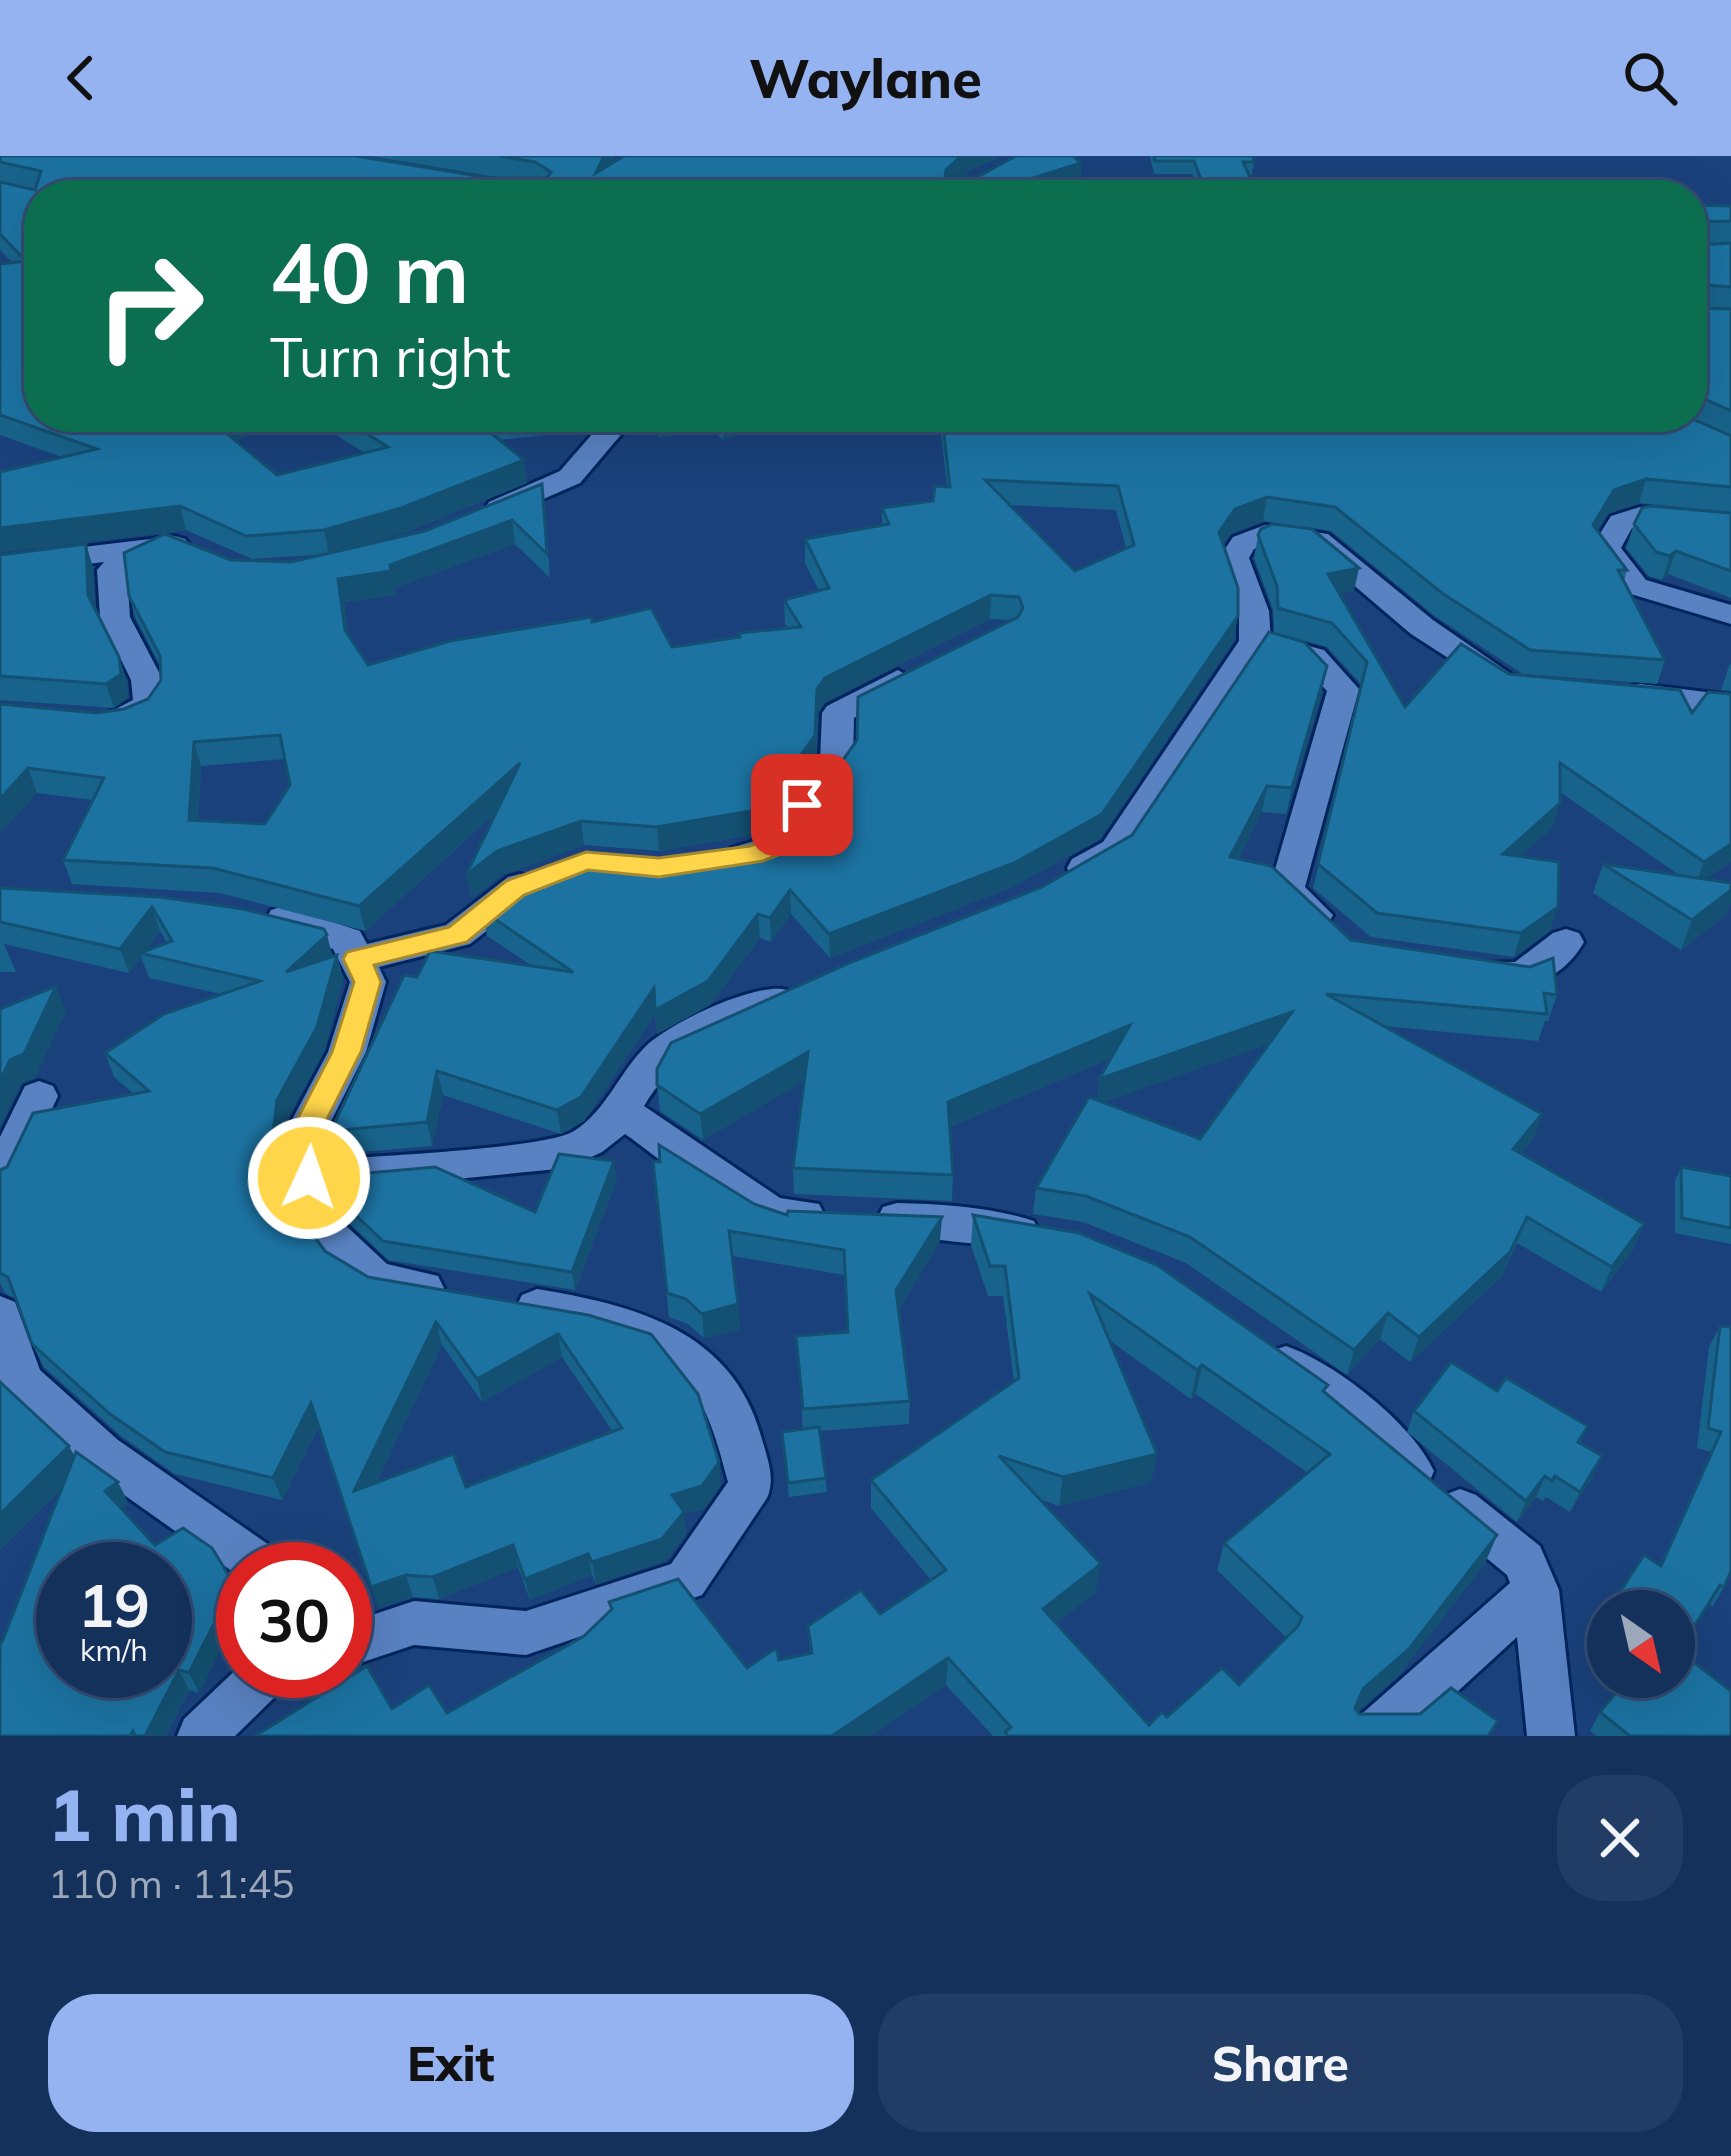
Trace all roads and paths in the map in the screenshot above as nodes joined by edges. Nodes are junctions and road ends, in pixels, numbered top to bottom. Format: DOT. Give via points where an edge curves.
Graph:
graph roads {
  1 [pos="609,432"];
  2 [pos="470,520"];
  3 [pos="1731,524"];
  4 [pos="152,549"];
  5 [pos="199,553"];
  6 [pos="0,566"];
  7 [pos="1731,615"];
  8 [pos="1255,641"];
  9 [pos="931,664"];
  10 [pos="1538,688"];
  11 [pos="1607,692"];
  12 [pos="1731,705"];
  13 [pos="81,721"];
  14 [pos="706,861"];
  15 [pos="551,874"];
  16 [pos="1061,880"];
  17 [pos="261,916"];
  18 [pos="1341,937"];
  19 [pos="1566,942"];
  20 [pos="357,959"];
  21 [pos="1453,967"];
  22 [pos="815,985"];
  23 [pos="39,1096"];
  24 [pos="624,1113"];
  25 [pos="0,1178"];
  26 [pos="309,1178"];
  27 [pos="1059,1239"];
  28 [pos="460,1294"];
  29 [pos="503,1302"];
  30 [pos="0,1314"];
  31 [pos="1255,1341"];
  32 [pos="227,1542"];
  33 [pos="1535,1590"];
  34 [pos="372,1637"];
  35 [pos="240,1698"];
  36 [pos="201,1736"];
  37 [pos="1373,1736"];
  38 [pos="1552,1736"];
  1 -- 2 [label="street" via="570,477"];
  3 -- 7 [label="street" via="1640,516 1621,522 1606,548 1635,586"];
  4 -- 5 [label="street" via="187,543"];
  4 -- 6 [label="street"];
  4 -- 13 [label="street" via="112,570 115,616 147,680 149,704 121,724"];
  8 -- 10 [label="street" via="1254,611 1234,558 1243,543 1292,535 1318,540 1421,627 1514,686"];
  8 -- 16 [label="street" via="1115,850"];
  8 -- 18 [label="street" via="1313,657 1343,688 1287,890"];
  9 -- 14 [label="street" via="838,712 836,762 779,844"];
  11 -- 12 [label="street"];
  15 -- 20 [label="street" via="515,888 457,935"];
  17 -- 20 [label="street" via="347,940"];
  19 -- 21 [label="street" via="1522,976"];
  20 -- 26 [label="street" via="368,982 346,1052 305,1133"];
  22 -- 24 [label="street" via="658,1056"];
  23 -- 25 [label="street"];
  24 -- 26 [label="street" via="568,1153"];
  24 -- 27 [label="street" via="772,1214 948,1221"];
  26 -- 28 [label="street" via="324,1230 375,1280"];
  29 -- 34 [label="street" via="593,1316 670,1340 732,1412 751,1484 686,1580 526,1633 413,1624"];
  30 -- 32 [label="street" via="22,1381 102,1454"];
  31 -- 33 [label="street" via="1355,1410 1397,1459 1524,1562"];
  33 -- 37 [label="street"];
  33 -- 38 [label="street"];
  35 -- 36 [label="street"];
}
